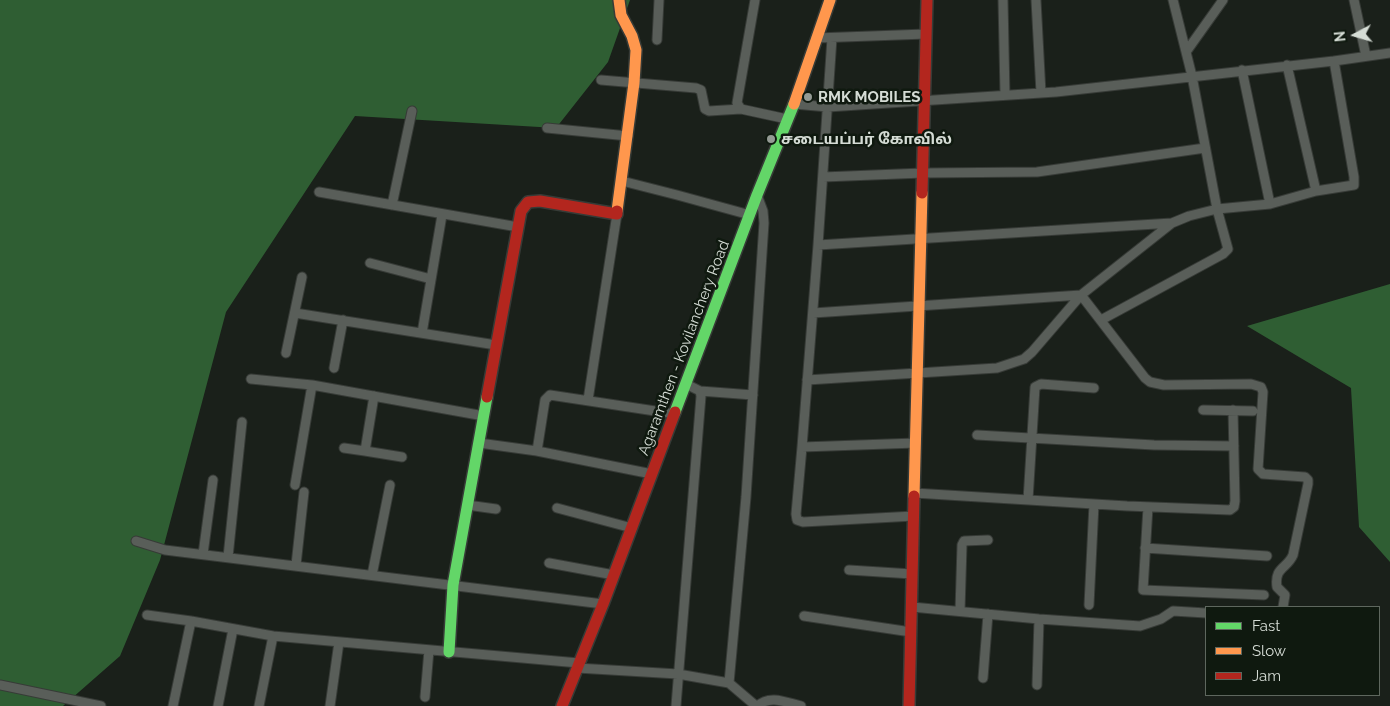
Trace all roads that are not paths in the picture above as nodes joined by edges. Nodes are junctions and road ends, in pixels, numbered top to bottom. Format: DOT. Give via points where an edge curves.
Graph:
graph roads {
  1 [pos="619,0"];
  2 [pos="659,0"];
  3 [pos="755,0"];
  4 [pos="830,0"];
  5 [pos="927,0"];
  6 [pos="1002,0"];
  7 [pos="1036,0"];
  8 [pos="1173,0"];
  9 [pos="1354,0"];
  10 [pos="1221,1"];
  11 [pos="926,34"];
  12 [pos="816,38"];
  13 [pos="832,38"];
  14 [pos="657,40"];
  15 [pos="1186,52"];
  16 [pos="1390,53"];
  17 [pos="1366,56"];
  18 [pos="1334,61"];
  19 [pos="1287,65"];
  20 [pos="1242,70"];
  21 [pos="1192,76"];
  22 [pos="601,80"];
  23 [pos="634,83"];
  24 [pos="1041,93"];
  25 [pos="1005,95"];
  26 [pos="925,100"];
  27 [pos="794,104"];
  28 [pos="828,107"];
  29 [pos="741,110"];
  30 [pos="412,111"];
  31 [pos="788,119"];
  32 [pos="546,128"];
  33 [pos="628,136"];
  34 [pos="1205,148"];
  35 [pos="923,173"];
  36 [pos="823,177"];
  37 [pos="622,181"];
  38 [pos="1316,191"];
  39 [pos="318,192"];
  40 [pos="757,195"];
  41 [pos="1270,204"];
  42 [pos="392,205"];
  43 [pos="1217,209"];
  44 [pos="618,214"];
  45 [pos="442,215"];
  46 [pos="750,215"];
  47 [pos="1172,224"];
  48 [pos="518,228"];
  49 [pos="921,238"];
  50 [pos="818,245"];
  51 [pos="370,263"];
  52 [pos="302,277"];
  53 [pos="431,279"];
  54 [pos="1081,295"];
  55 [pos="919,307"];
  56 [pos="295,313"];
  57 [pos="813,313"];
  58 [pos="343,320"];
  59 [pos="1101,320"];
  60 [pos="422,333"];
  61 [pos="496,345"];
  62 [pos="286,353"];
  63 [pos="334,368"];
  64 [pos="917,373"];
  65 [pos="251,379"];
  66 [pos="807,380"];
  67 [pos="686,384"];
  68 [pos="312,385"];
  69 [pos="1094,388"];
  70 [pos="700,391"];
  71 [pos="753,394"];
  72 [pos="374,396"];
  73 [pos="588,400"];
  74 [pos="1204,410"];
  75 [pos="1233,410"];
  76 [pos="1253,411"];
  77 [pos="675,414"];
  78 [pos="484,416"];
  79 [pos="242,422"];
  80 [pos="977,434"];
  81 [pos="1032,437"];
  82 [pos="479,443"];
  83 [pos="916,443"];
  84 [pos="1234,446"];
  85 [pos="802,447"];
  86 [pos="344,448"];
  87 [pos="537,451"];
  88 [pos="365,452"];
  89 [pos="402,457"];
  90 [pos="652,474"];
  91 [pos="213,480"];
  92 [pos="296,485"];
  93 [pos="390,485"];
  94 [pos="304,492"];
  95 [pos="914,492"];
  96 [pos="1028,500"];
  97 [pos="1094,504"];
  98 [pos="468,505"];
  99 [pos="1148,507"];
  100 [pos="557,508"];
  101 [pos="496,510"];
  102 [pos="914,516"];
  103 [pos="632,528"];
  104 [pos="988,540"];
  105 [pos="136,541"];
  106 [pos="1145,548"];
  107 [pos="203,554"];
  108 [pos="1267,556"];
  109 [pos="228,557"];
  110 [pos="549,563"];
  111 [pos="296,566"];
  112 [pos="849,570"];
  113 [pos="372,574"];
  114 [pos="912,574"];
  115 [pos="614,575"];
  116 [pos="453,584"];
  117 [pos="1264,596"];
  118 [pos="603,604"];
  119 [pos="1089,605"];
  120 [pos="1283,606"];
  121 [pos="912,607"];
  122 [pos="960,612"];
  123 [pos="1205,613"];
  124 [pos="988,614"];
  125 [pos="148,615"];
  126 [pos="804,616"];
  127 [pos="1039,619"];
  128 [pos="191,621"];
  129 [pos="233,628"];
  130 [pos="911,632"];
  131 [pos="273,636"];
  132 [pos="339,642"];
  133 [pos="429,650"];
  134 [pos="449,652"];
  135 [pos="578,665"];
  136 [pos="678,674"];
  137 [pos="983,678"];
  138 [pos="729,683"];
  139 [pos="0,685"];
  140 [pos="1036,685"];
  141 [pos="425,697"];
  142 [pos="101,706"];
  143 [pos="174,706"];
  144 [pos="218,706"];
  145 [pos="259,706"];
  146 [pos="330,706"];
  147 [pos="562,706"];
  148 [pos="676,706"];
  149 [pos="757,706"];
  150 [pos="802,706"];
  151 [pos="909,706"];
  1 -- 23 [label="street" via="621,14 636,50"];
  2 -- 14 [label="street"];
  3 -- 29 [label="street" via="737,99"];
  4 -- 12 [label="street, Agaramthen - Kovilanchery Road"];
  5 -- 11 [label="street"];
  6 -- 25 [label="street"];
  7 -- 24 [label="street"];
  8 -- 15 [label="street"];
  9 -- 17 [label="street"];
  10 -- 15 [label="street"];
  11 -- 13 [label="street"];
  11 -- 26 [label="street"];
  12 -- 13 [label="street"];
  12 -- 27 [label="street, Agaramthen - Kovilanchery Road"];
  13 -- 28 [label="street"];
  15 -- 21 [label="street"];
  16 -- 17 [label="street"];
  17 -- 18 [label="street"];
  18 -- 19 [label="street"];
  18 -- 38 [label="street" via="1355,182 1354,185"];
  19 -- 20 [label="street"];
  19 -- 38 [label="street"];
  20 -- 21 [label="street"];
  20 -- 41 [label="street"];
  21 -- 24 [label="street"];
  21 -- 34 [label="street"];
  22 -- 23 [label="street"];
  23 -- 29 [label="street" via="696,88 701,90 703,105 709,111"];
  23 -- 33 [label="street"];
  24 -- 25 [label="street"];
  25 -- 26 [label="street"];
  26 -- 28 [label="street"];
  26 -- 35 [label="street"];
  27 -- 28 [label="street"];
  27 -- 31 [label="street, Agaramthen - Kovilanchery Road"];
  28 -- 36 [label="street"];
  29 -- 31 [label="street"];
  30 -- 42 [label="street"];
  31 -- 40 [label="street, Agaramthen - Kovilanchery Road"];
  32 -- 33 [label="street"];
  33 -- 37 [label="street"];
  34 -- 35 [label="street" via="1037,172"];
  34 -- 43 [label="street"];
  35 -- 36 [label="street"];
  35 -- 49 [label="street"];
  36 -- 50 [label="street"];
  37 -- 44 [label="street"];
  37 -- 46 [label="street"];
  38 -- 41 [label="street"];
  39 -- 42 [label="street"];
  40 -- 46 [label="street, Agaramthen - Kovilanchery Road"];
  40 -- 71 [label="street" via="764,223"];
  41 -- 43 [label="street"];
  42 -- 45 [label="street"];
  43 -- 47 [label="street"];
  43 -- 59 [label="street" via="1228,249 1223,254"];
  44 -- 48 [label="street" via="540,201 528,202 521,211"];
  44 -- 73 [label="street"];
  45 -- 48 [label="street"];
  45 -- 53 [label="street"];
  46 -- 67 [label="street, Agaramthen - Kovilanchery Road"];
  47 -- 49 [label="street"];
  47 -- 54 [label="street"];
  48 -- 61 [label="street"];
  49 -- 50 [label="street"];
  49 -- 55 [label="street"];
  50 -- 57 [label="street"];
  51 -- 53 [label="street"];
  52 -- 56 [label="street"];
  53 -- 60 [label="street"];
  54 -- 55 [label="street"];
  54 -- 59 [label="street"];
  54 -- 64 [label="street" via="1024,359 997,368"];
  55 -- 57 [label="street"];
  55 -- 64 [label="street"];
  56 -- 58 [label="street"];
  56 -- 62 [label="street"];
  57 -- 66 [label="street"];
  58 -- 60 [label="street"];
  58 -- 63 [label="street"];
  59 -- 120 [label="street" via="1150,382 1164,385 1252,384 1261,387 1258,470 1263,474 1305,477 1308,484 1293,555 1280,569 1276,580 1277,588 1285,594"];
  60 -- 61 [label="street"];
  61 -- 78 [label="street"];
  64 -- 66 [label="street"];
  64 -- 83 [label="street"];
  65 -- 68 [label="street"];
  66 -- 85 [label="street"];
  67 -- 70 [label="street"];
  67 -- 77 [label="street, Agaramthen - Kovilanchery Road"];
  68 -- 72 [label="street"];
  68 -- 92 [label="street"];
  69 -- 81 [label="street" via="1041,384 1035,387"];
  70 -- 71 [label="street"];
  70 -- 136 [label="street"];
  71 -- 138 [label="street"];
  72 -- 78 [label="street"];
  72 -- 88 [label="street"];
  73 -- 77 [label="street"];
  73 -- 87 [label="street" via="556,395 547,397"];
  74 -- 75 [label="street"];
  75 -- 76 [label="street"];
  75 -- 84 [label="street"];
  77 -- 90 [label="street, Agaramthen - Kovilanchery Road"];
  78 -- 82 [label="street"];
  79 -- 109 [label="street"];
  80 -- 81 [label="street"];
  81 -- 84 [label="street" via="1154,445"];
  81 -- 96 [label="street"];
  82 -- 87 [label="street"];
  82 -- 98 [label="street"];
  83 -- 85 [label="street"];
  83 -- 95 [label="street"];
  84 -- 99 [label="street" via="1235,501 1230,510"];
  85 -- 102 [label="street" via="798,520"];
  86 -- 88 [label="street"];
  87 -- 90 [label="street"];
  88 -- 89 [label="street"];
  90 -- 103 [label="street, Agaramthen - Kovilanchery Road"];
  91 -- 107 [label="street"];
  93 -- 113 [label="street"];
  94 -- 111 [label="street"];
  95 -- 96 [label="street"];
  95 -- 102 [label="street"];
  96 -- 97 [label="street"];
  97 -- 99 [label="street"];
  97 -- 119 [label="street"];
  98 -- 101 [label="street"];
  98 -- 116 [label="street"];
  99 -- 106 [label="street"];
  100 -- 103 [label="street"];
  102 -- 114 [label="street"];
  103 -- 115 [label="street, Agaramthen - Kovilanchery Road"];
  104 -- 122 [label="street" via="968,540 962,545"];
  105 -- 107 [label="street" via="165,550"];
  106 -- 108 [label="street"];
  106 -- 117 [label="street" via="1143,590"];
  107 -- 109 [label="street"];
  109 -- 111 [label="street"];
  110 -- 115 [label="street"];
  111 -- 113 [label="street"];
  112 -- 114 [label="street"];
  113 -- 116 [label="street"];
  114 -- 121 [label="street"];
  115 -- 118 [label="street, Agaramthen - Kovilanchery Road"];
  116 -- 118 [label="street"];
  116 -- 134 [label="street"];
  118 -- 135 [label="street, Agaramthen - Kovilanchery Road"];
  121 -- 122 [label="street"];
  121 -- 130 [label="street"];
  122 -- 124 [label="street"];
  123 -- 127 [label="street" via="1173,611 1140,626"];
  124 -- 127 [label="street"];
  124 -- 137 [label="street"];
  125 -- 128 [label="street"];
  126 -- 130 [label="street"];
  127 -- 140 [label="street"];
  128 -- 129 [label="street"];
  128 -- 143 [label="street"];
  129 -- 131 [label="street"];
  129 -- 144 [label="street"];
  130 -- 151 [label="street"];
  131 -- 132 [label="street"];
  131 -- 145 [label="street"];
  132 -- 133 [label="street"];
  132 -- 146 [label="street"];
  133 -- 134 [label="street"];
  133 -- 141 [label="street"];
  134 -- 135 [label="street"];
  135 -- 136 [label="street"];
  135 -- 147 [label="street, Agaramthen - Kovilanchery Road"];
  136 -- 138 [label="street"];
  136 -- 148 [label="street"];
  138 -- 149 [label="street"];
  139 -- 142 [label="street"];
  149 -- 150 [label="street" via="768,700"];
}
